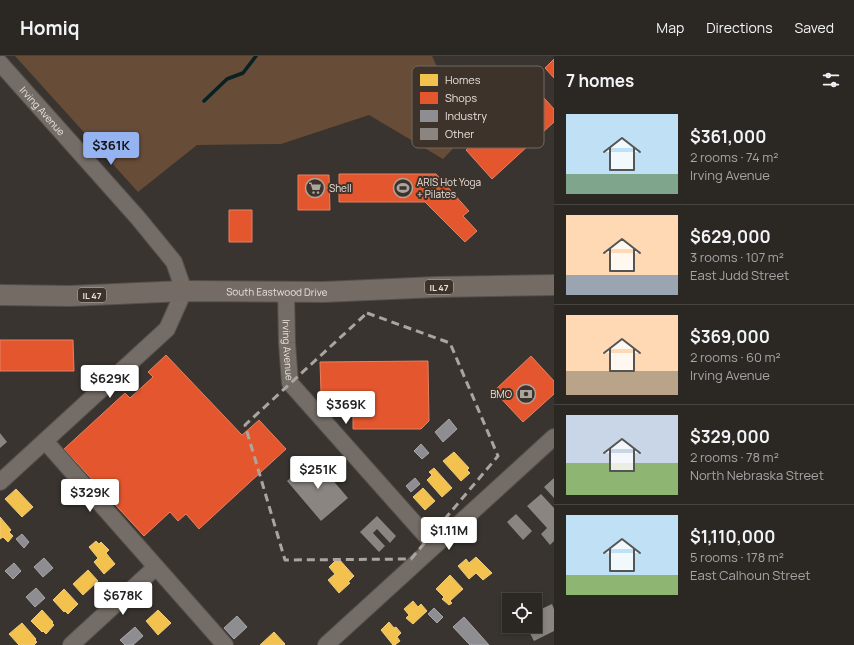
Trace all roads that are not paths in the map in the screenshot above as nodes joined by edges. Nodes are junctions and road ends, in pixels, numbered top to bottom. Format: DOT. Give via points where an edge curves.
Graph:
graph roads {
  1 [pos="0,63"];
  2 [pos="554,285"];
  3 [pos="184,291"];
  4 [pos="286,292"];
  5 [pos="0,295"];
  6 [pos="554,437"];
  7 [pos="45,441"];
  8 [pos="0,482"];
  9 [pos="434,545"];
  10 [pos="156,566"];
  11 [pos="72,645"];
  12 [pos="225,645"];
  13 [pos="326,645"];
  1 -- 3 [label="street, Irving Avenue" via="174,262"];
  2 -- 4 [label="main road, South Eastwood Drive / IL 47"];
  3 -- 4 [label="main road, South Eastwood Drive / IL 47"];
  3 -- 5 [label="main road, South Eastwood Drive / IL 47" via="70,296"];
  3 -- 7 [label="street" via="167,328"];
  4 -- 9 [label="street, Irving Avenue" via="290,383"];
  6 -- 9 [label="street"];
  7 -- 8 [label="street"];
  7 -- 10 [label="street"];
  9 -- 13 [label="street"];
  10 -- 11 [label="street"];
  10 -- 12 [label="street"];
}
